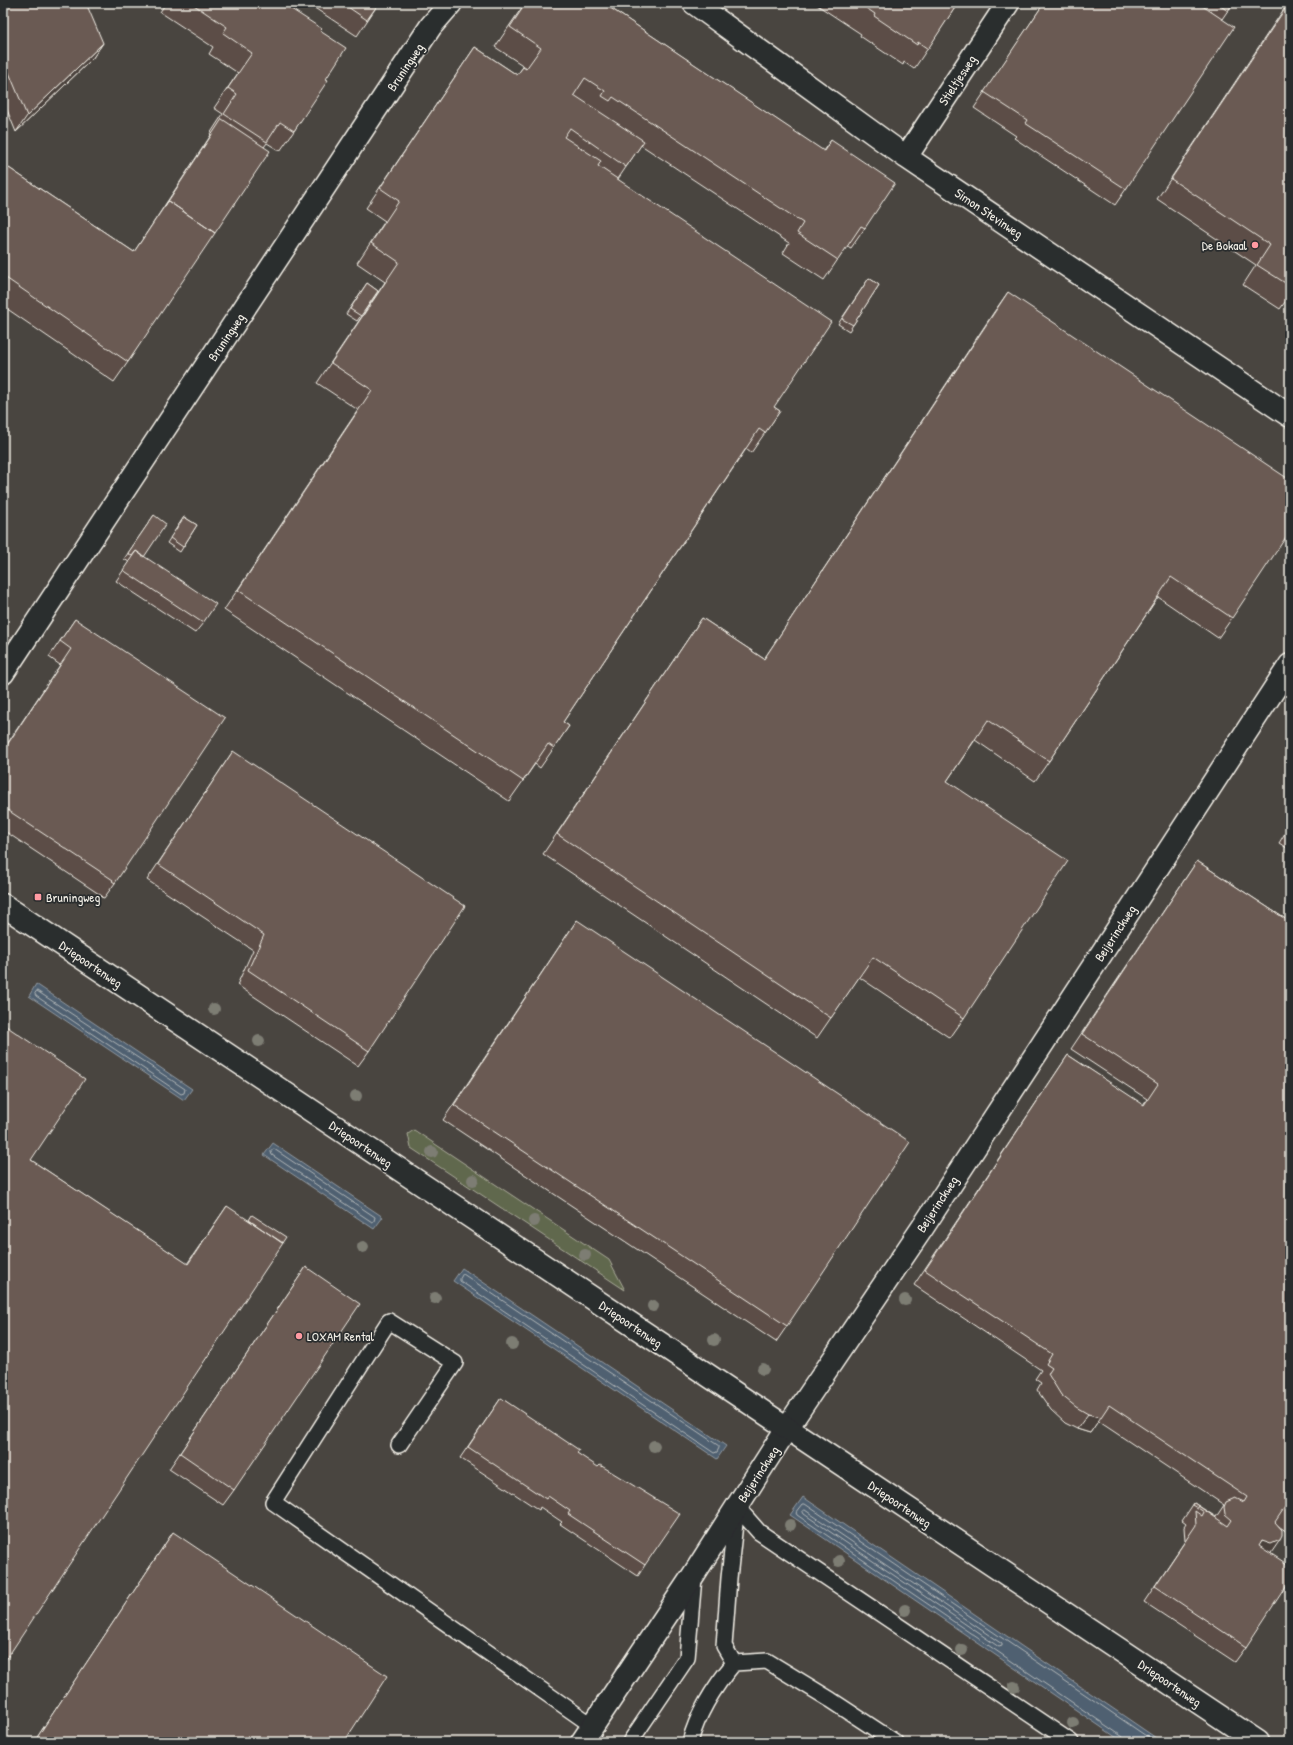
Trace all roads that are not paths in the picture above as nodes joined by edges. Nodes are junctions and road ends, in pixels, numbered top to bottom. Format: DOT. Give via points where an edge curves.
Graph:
graph roads {
  1 [pos="450,3"];
  2 [pos="694,3"];
  3 [pos="1008,3"];
  4 [pos="906,157"];
  5 [pos="1290,416"];
  6 [pos="1290,665"];
  7 [pos="3,673"];
  8 [pos="3,905"];
  9 [pos="787,1428"];
  10 [pos="399,1445"];
  11 [pos="737,1507"];
  12 [pos="694,1574"];
  13 [pos="734,1663"];
  14 [pos="587,1734"];
  15 [pos="630,1742"];
  16 [pos="690,1742"];
  17 [pos="895,1742"];
  18 [pos="1071,1742"];
  19 [pos="1258,1742"];
  1 -- 7 [label="street, Bruningweg" via="427,33"];
  2 -- 4 [label="street, Simon Stevinweg"];
  3 -- 4 [label="street, Stieltjesweg"];
  4 -- 5 [label="street, Simon Stevinweg"];
  6 -- 9 [label="street, Beijerinckweg" via="927,1220"];
  8 -- 9 [label="street, Driepoortenweg"];
  9 -- 11 [label="street, Beijerinckweg"];
  9 -- 19 [label="street, Driepoortenweg"];
  10 -- 14 [label="lane" via="455,1363 389,1321 273,1502"];
  11 -- 12 [label="street, Beijerinckweg"];
  11 -- 13 [label="lane" via="724,1646"];
  11 -- 18 [label="lane" via="759,1532"];
  12 -- 14 [label="street, Beijerinckweg"];
  12 -- 15 [label="lane" via="687,1658"];
  13 -- 16 [label="lane" via="717,1684 695,1723"];
  13 -- 17 [label="lane" via="768,1661"];
}
